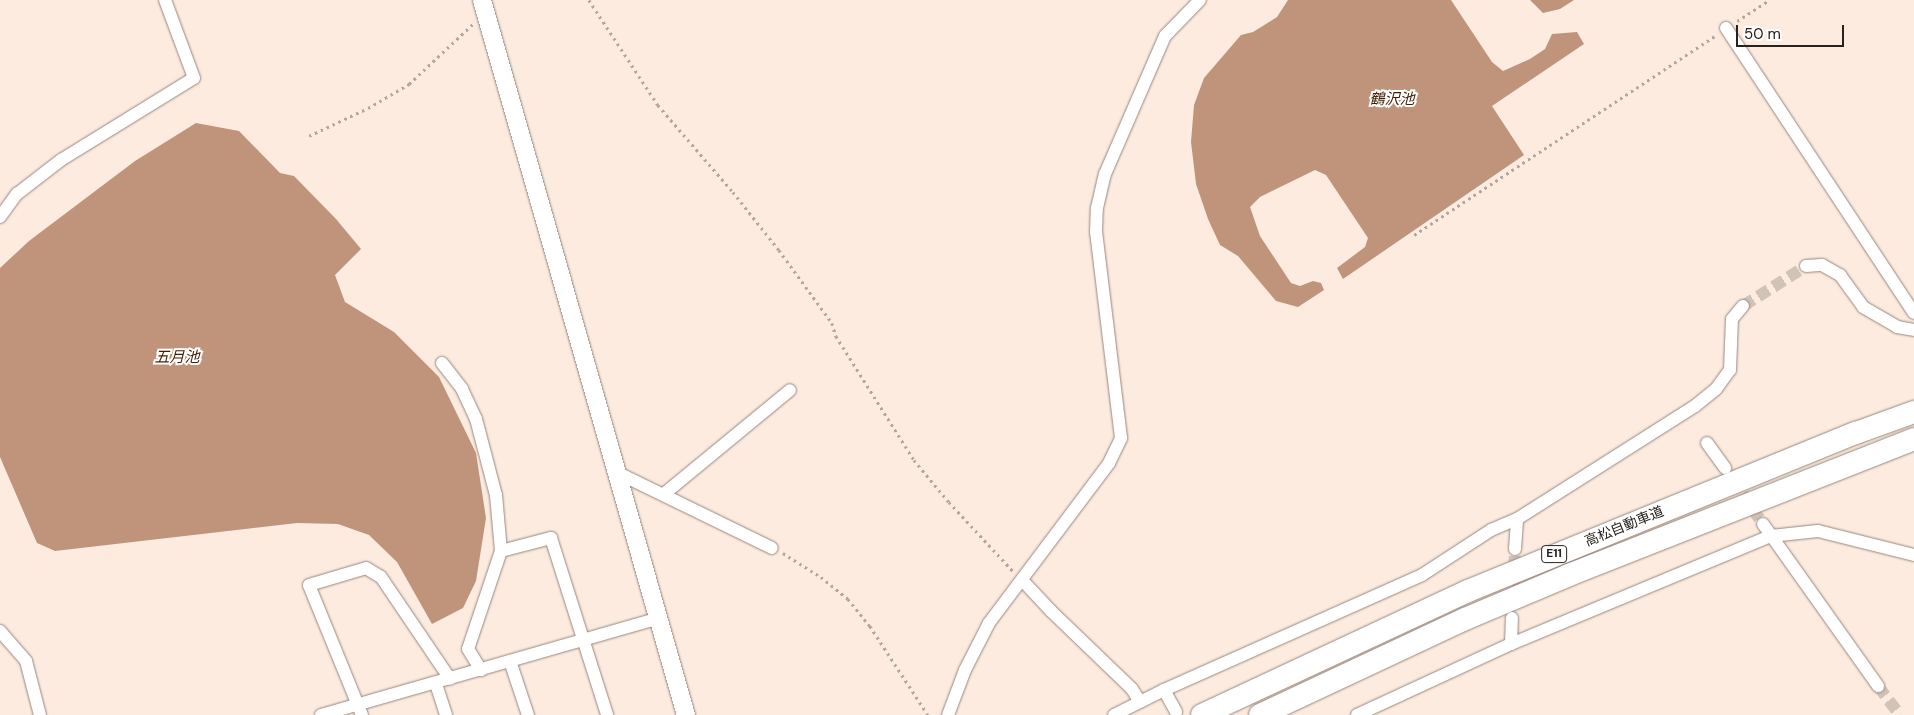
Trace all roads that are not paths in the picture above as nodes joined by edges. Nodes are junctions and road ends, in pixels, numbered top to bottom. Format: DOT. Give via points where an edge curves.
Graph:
graph roads {
  1 [pos="165,0"];
  2 [pos="1200,0"];
  3 [pos="484,6"];
  4 [pos="1726,28"];
  5 [pos="0,217"];
  6 [pos="1806,266"];
  7 [pos="1742,306"];
  8 [pos="1914,313"];
  9 [pos="1914,330"];
  10 [pos="442,363"];
  11 [pos="790,390"];
  12 [pos="1914,412"];
  13 [pos="1914,439"];
  14 [pos="1708,443"];
  15 [pos="1725,468"];
  16 [pos="618,472"];
  17 [pos="664,494"];
  18 [pos="1517,518"];
  19 [pos="1763,524"];
  20 [pos="1771,536"];
  21 [pos="772,548"];
  22 [pos="1516,549"];
  23 [pos="500,551"];
  24 [pos="1914,555"];
  25 [pos="1022,580"];
  26 [pos="659,618"];
  27 [pos="1512,618"];
  28 [pos="0,631"];
  29 [pos="584,639"];
  30 [pos="1511,644"];
  31 [pos="510,661"];
  32 [pos="481,670"];
  33 [pos="450,679"];
  34 [pos="436,684"];
  35 [pos="1878,686"];
  36 [pos="1164,690"];
  37 [pos="1140,702"];
  38 [pos="360,710"];
  39 [pos="1176,712"];
  40 [pos="40,715"];
  41 [pos="321,715"];
  42 [pos="446,715"];
  43 [pos="528,715"];
  44 [pos="606,715"];
  45 [pos="686,715"];
  46 [pos="948,715"];
  47 [pos="1114,715"];
  48 [pos="1202,715"];
  49 [pos="1260,715"];
  50 [pos="1356,715"];
  1 -- 5 [label="street" via="194,78 61,160 18,194"];
  2 -- 25 [label="street" via="1165,36 1105,174 1097,208 1096,232 1121,438 1109,463"];
  3 -- 16 [label="street"];
  4 -- 8 [label="street"];
  6 -- 9 [label="street" via="1822,265 1840,276 1863,307 1897,327"];
  7 -- 18 [label="street" via="1732,319 1730,370 1716,389 1695,406"];
  10 -- 23 [label="street" via="462,389 476,419 496,496"];
  11 -- 17 [label="street"];
  12 -- 48 [label="highway, 高松自動車道 / E11" via="1468,591"];
  13 -- 49 [label="highway, 高松自動車道 / E11" via="1569,574"];
  14 -- 15 [label="street"];
  16 -- 17 [label="street"];
  16 -- 26 [label="street"];
  17 -- 21 [label="street"];
  18 -- 22 [label="street"];
  18 -- 36 [label="street" via="1491,530 1422,575"];
  19 -- 20 [label="street"];
  20 -- 24 [label="street" via="1818,531"];
  20 -- 30 [label="street"];
  20 -- 35 [label="street"];
  23 -- 29 [label="street" via="551,538"];
  23 -- 32 [label="street" via="468,649"];
  25 -- 37 [label="street" via="1132,689"];
  25 -- 46 [label="street" via="989,623 965,670"];
  26 -- 29 [label="street"];
  26 -- 45 [label="street"];
  27 -- 30 [label="street"];
  28 -- 40 [label="street" via="26,661"];
  29 -- 31 [label="street"];
  29 -- 44 [label="street"];
  30 -- 50 [label="street"];
  31 -- 32 [label="street"];
  31 -- 43 [label="street"];
  32 -- 33 [label="street"];
  33 -- 34 [label="street"];
  33 -- 38 [label="street" via="381,577 366,568 310,585"];
  34 -- 38 [label="street"];
  34 -- 42 [label="street"];
  36 -- 37 [label="street"];
  36 -- 39 [label="street"];
  37 -- 47 [label="street"];
  38 -- 41 [label="street"];
}
